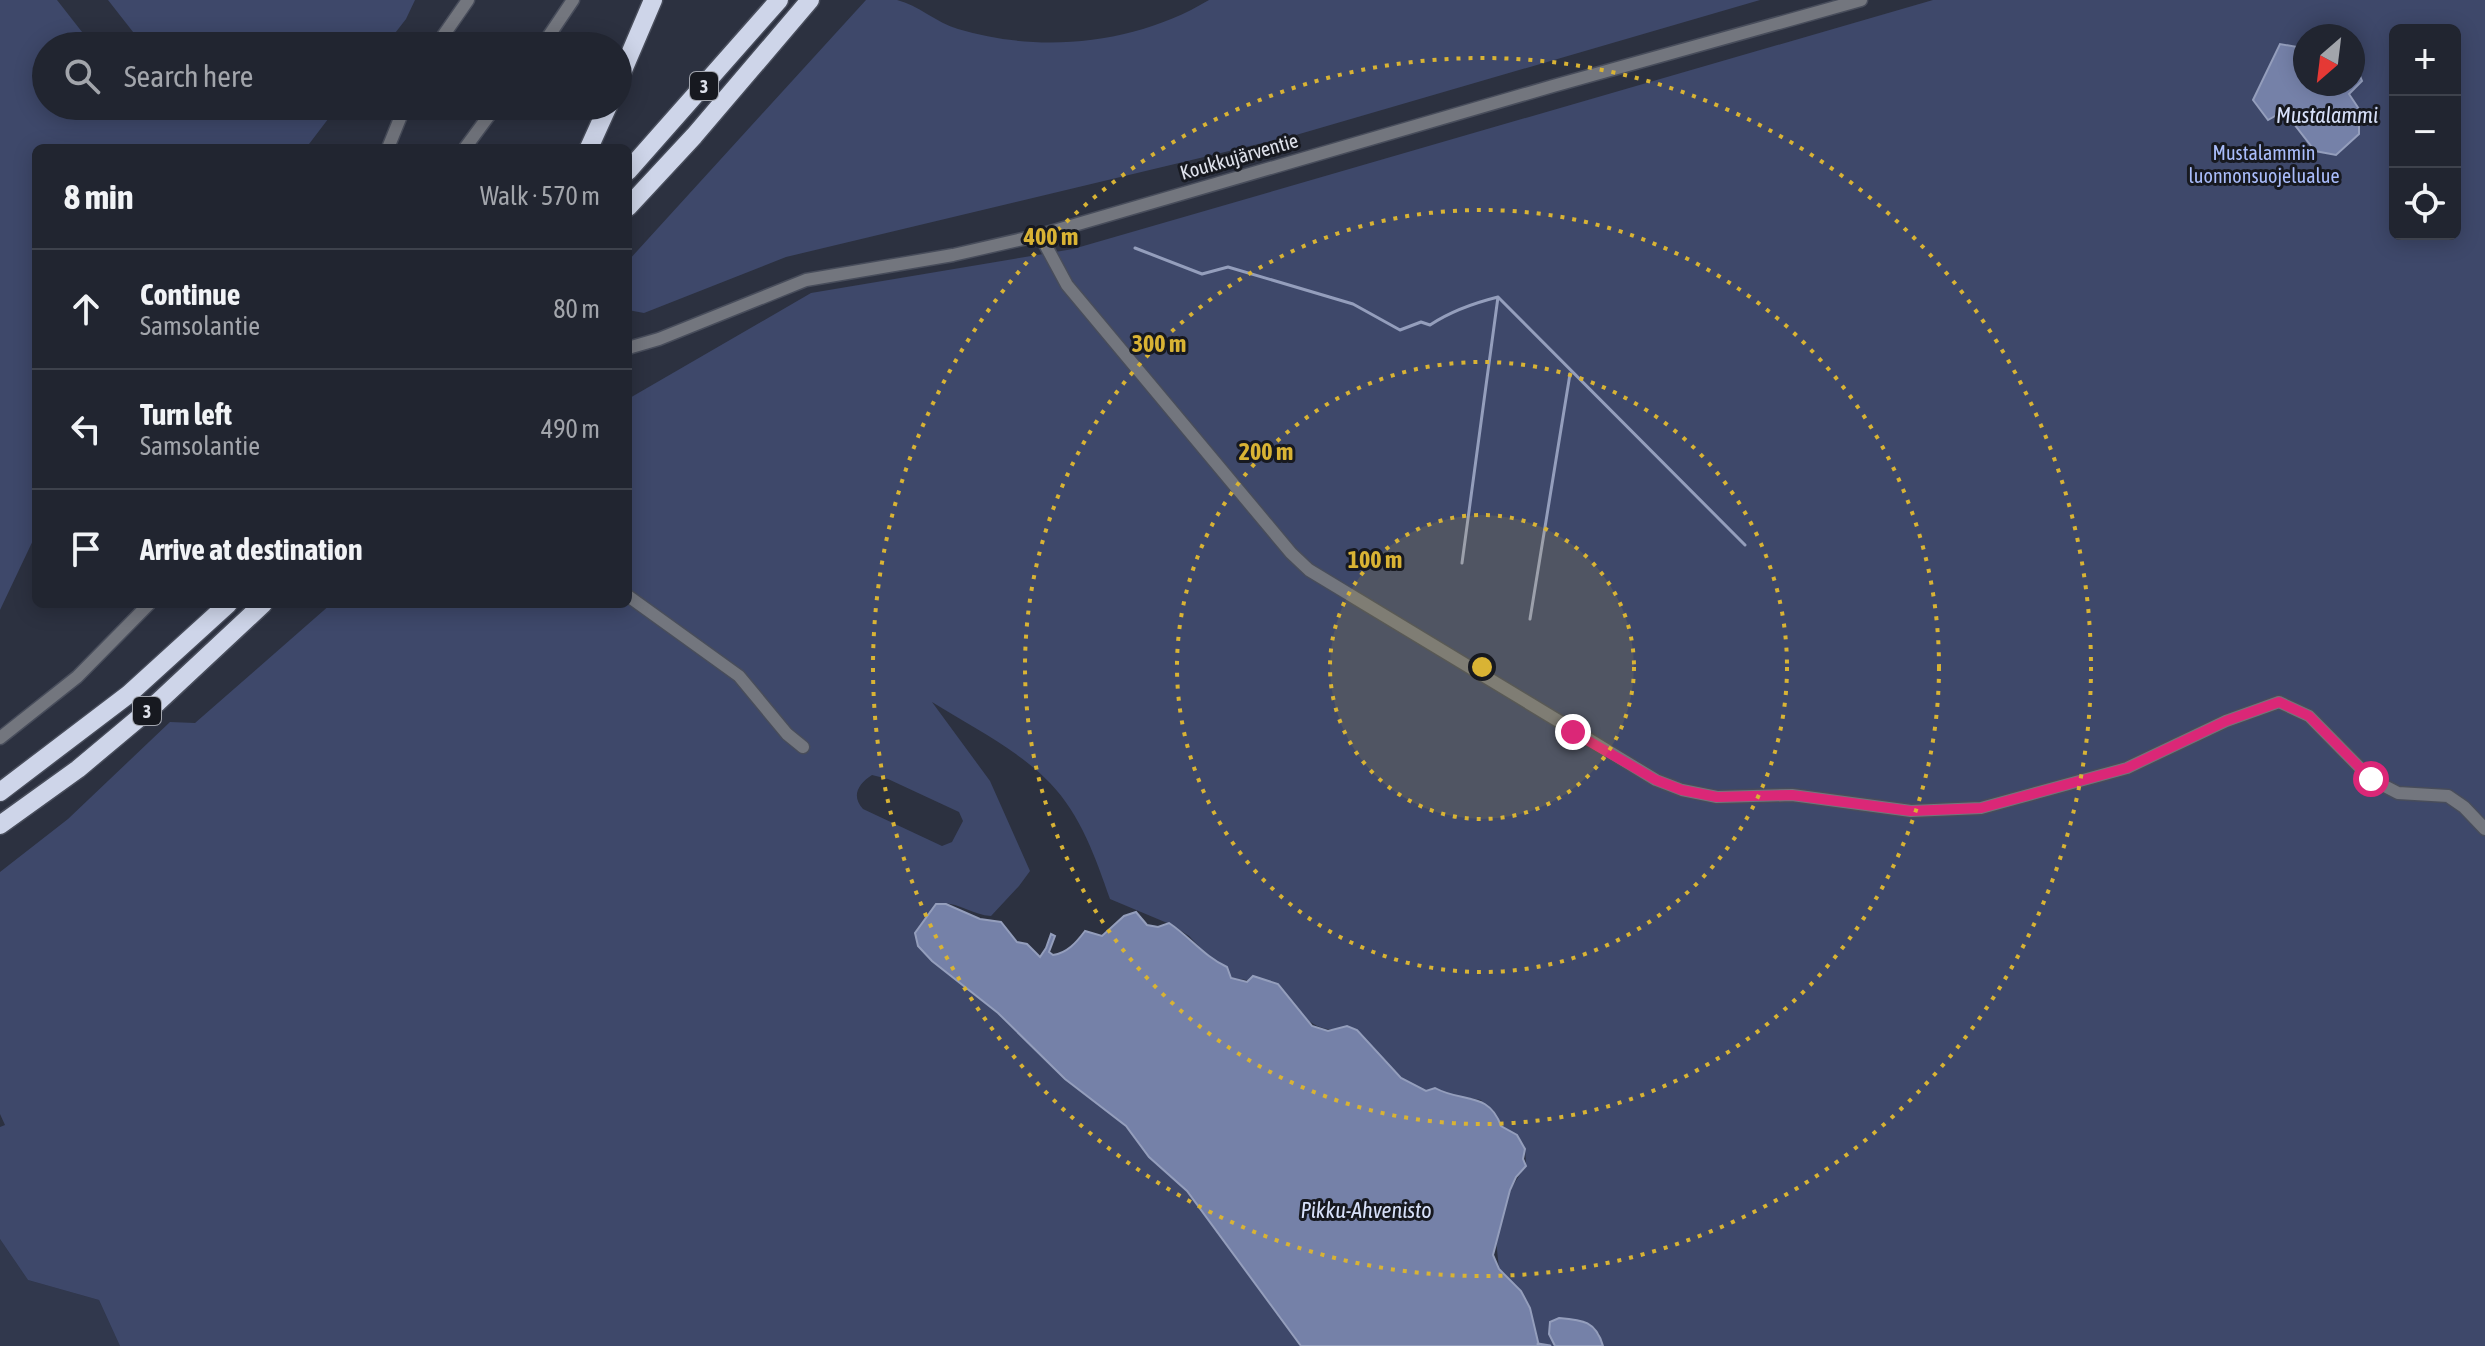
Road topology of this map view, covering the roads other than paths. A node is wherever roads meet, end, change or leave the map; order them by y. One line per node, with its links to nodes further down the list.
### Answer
1 (468, 0): 7 (street)
2 (573, 0): 8 (street)
3 (653, 0): 9 (highway)
4 (779, 0): 16 (highway, 3)
5 (810, 0): 17 (highway, 3)
6 (1861, 0): 18 (street, Koukkujärventie)
7 (446, 32)
8 (551, 32)
9 (632, 49)
10 (399, 120): 13 (street)
11 (486, 120): 14 (street)
12 (602, 120): 15 (highway)
13 (390, 144)
14 (468, 144)
15 (591, 144)
16 (632, 166)
17 (632, 203)
18 (1040, 235): 19 (street, Koukkujärventie); 28 (street)
19 (632, 347)
20 (632, 599): 25 (street)
21 (145, 608): 24 (street)
22 (224, 608): 26 (highway, 3)
23 (259, 608): 27 (highway, 3)
24 (0, 738)
25 (803, 747)
26 (0, 792)
27 (0, 825)
28 (2485, 829)

